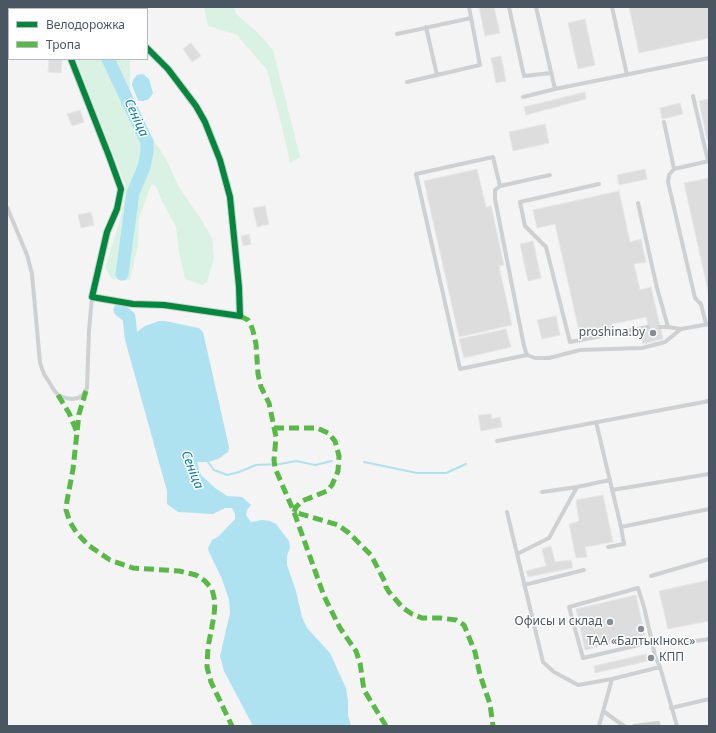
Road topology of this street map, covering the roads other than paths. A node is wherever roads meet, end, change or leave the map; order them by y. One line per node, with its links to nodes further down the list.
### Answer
1 (469, 7): 5 (lane)
2 (509, 7): 11 (lane)
3 (536, 7): 11 (lane)
4 (612, 7): 13 (lane)
5 (471, 18): 6 (lane); 12 (lane)
6 (426, 27): 7 (lane); 12 (lane)
7 (397, 34)
8 (148, 49): 26 (street)
9 (709, 58): 13 (lane)
10 (70, 60): 26 (street)
11 (551, 73): 15 (lane)
12 (437, 75): 14 (lane)
13 (627, 75): 15 (lane)
14 (407, 82)
15 (555, 89): 17 (lane)
16 (693, 96): 19 (lane)
17 (523, 97)
18 (664, 122): 20 (lane)
19 (709, 161): 20 (lane)
20 (674, 169): 27 (lane)
21 (550, 175): 23 (lane)
22 (599, 184): 28 (lane)
23 (500, 186): 32 (lane); 32 (lane)
24 (638, 203): 30 (lane)
25 (7, 207): 26 (lane)
26 (92, 297)
27 (708, 324): 31 (lane)
28 (648, 327)
29 (660, 327): 30 (lane)
30 (668, 327): 31 (lane)
31 (681, 330): 32 (lane)
32 (527, 355)
33 (709, 401): 34 (lane)
34 (596, 422): 35 (lane); 37 (lane)
35 (497, 441)
36 (709, 474): 39 (lane)
37 (610, 480): 38 (lane); 39 (lane)
38 (577, 487): 40 (lane); 45 (lane)
39 (612, 490): 43 (lane)
40 (542, 492)
41 (709, 509): 43 (lane)
42 (507, 512): 45 (lane)
43 (621, 527): 44 (lane)
44 (608, 547)
45 (517, 554): 49 (lane)
46 (709, 559): 48 (lane)
47 (584, 570): 49 (lane)
48 (651, 576)
49 (524, 585): 54 (lane)
50 (709, 639): 52 (lane)
51 (652, 642): 51 (lane); 53 (lane)
52 (689, 642)
53 (660, 667): 54 (lane); 56 (lane)
54 (612, 679): 57 (lane)
55 (709, 699): 56 (lane)
56 (671, 708): 62 (lane)
57 (603, 711): 58 (lane); 59 (lane)
58 (599, 726)
59 (624, 726)
60 (634, 726): 61 (lane)
61 (659, 726)
62 (677, 726)

